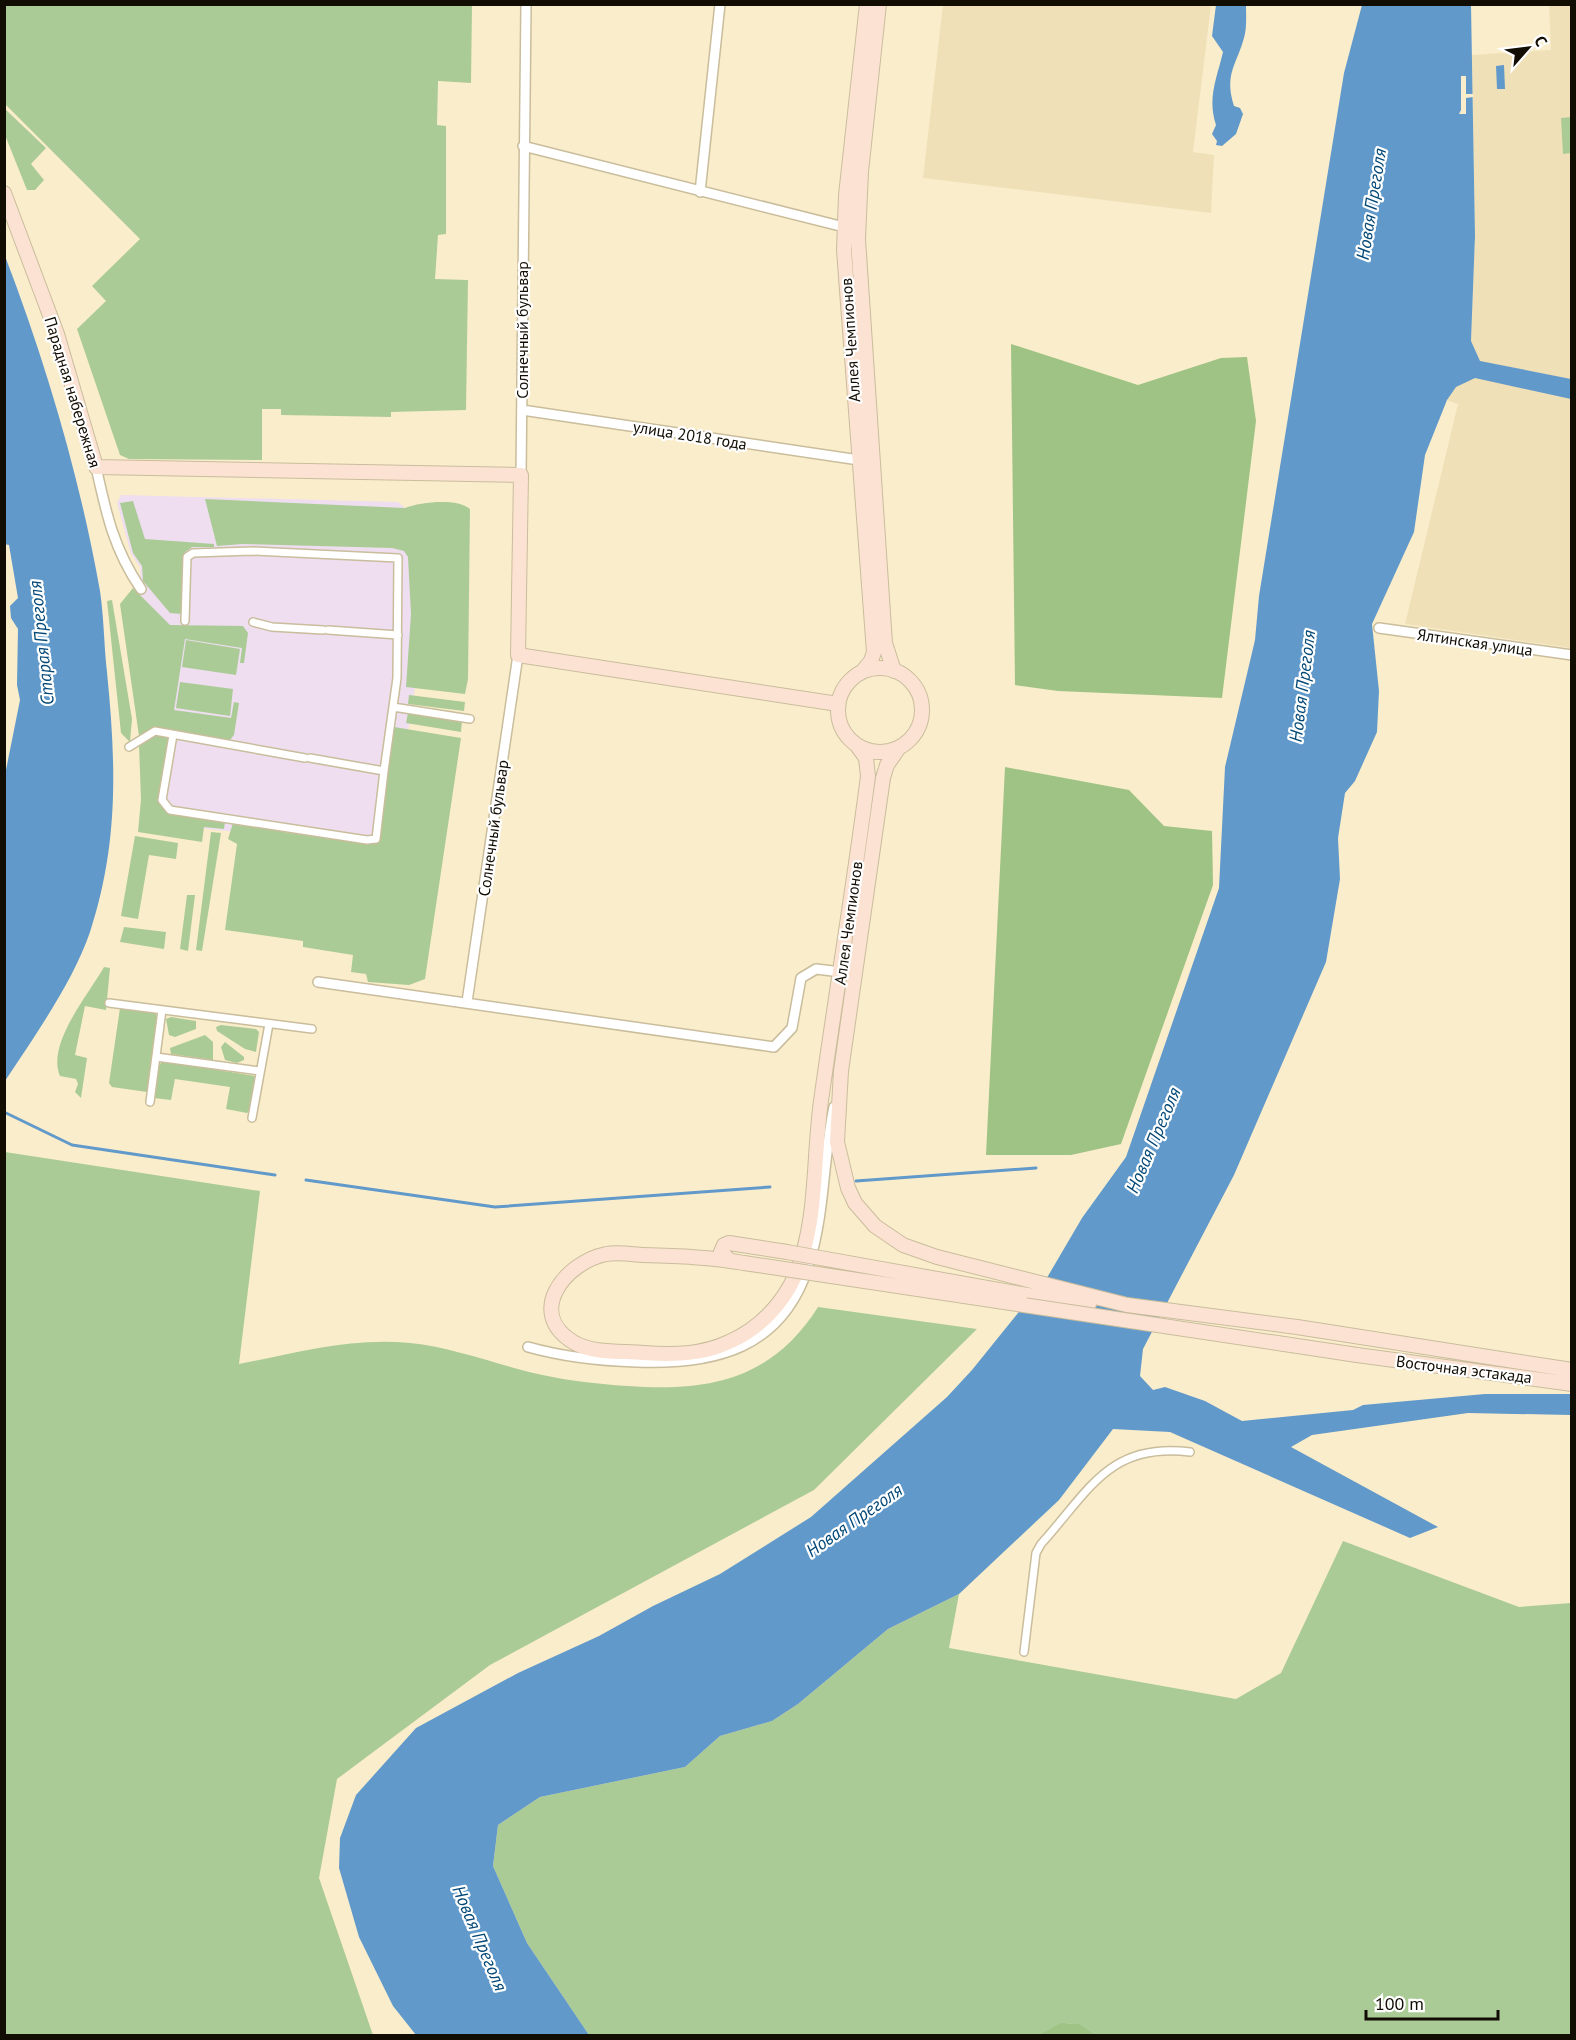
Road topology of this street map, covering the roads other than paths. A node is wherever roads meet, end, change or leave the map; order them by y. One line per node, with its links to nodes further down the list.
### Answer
1 (526, 4): 5 (street, Солнечный бульвар)
2 (720, 4): 6 (street)
3 (867, 4): 8 (main road, Аллея Чемпионов)
4 (879, 4): 20 (main road, Аллея Чемпионов)
5 (524, 147): 6 (street); 9 (street, Солнечный бульвар)
6 (700, 192): 8 (street)
7 (4, 193): 11 (main road, Парадная набережная)
8 (844, 227): 10 (main road, Аллея Чемпионов)
9 (522, 410): 10 (street, улица 2018 года); 12 (street, Солнечный бульвар)
10 (859, 460): 21 (main road, Аллея Чемпионов)
11 (96, 467): 12 (main road); 13 (street, Парадная набережная)
12 (521, 475): 18 (main road, Солнечный бульвар)
13 (141, 589)
14 (185, 621): 17 (street)
15 (253, 622): 17 (street)
16 (1379, 628): 19 (street, Ялтинская улица)
17 (398, 635): 23 (street)
18 (519, 655): 22 (main road); 32 (street, Солнечный бульвар)
19 (1572, 656)
20 (894, 671): 21 (main road); 28 (main road, Аллея Чемпионов)
21 (862, 672): 22 (main road, Аллея Чемпионов)
22 (838, 704): 27 (main road, Аллея Чемпионов)
23 (393, 707): 24 (street); 29 (street)
24 (470, 719)
25 (173, 735): 26 (street); 29 (street); 29 (street)
26 (129, 747)
27 (858, 747): 28 (main road); 30 (main road, Аллея Чемпионов)
28 (898, 749): 39 (main road, Аллея Чемпионов)
29 (384, 771)
30 (841, 972): 32 (street); 42 (main road, Аллея Чемпионов)
31 (318, 981): 32 (street)
32 (467, 1002)
33 (109, 1003): 34 (street)
34 (162, 1010): 35 (street); 37 (street)
35 (269, 1024): 36 (street); 38 (street)
36 (312, 1029)
37 (156, 1057): 38 (street); 40 (street)
38 (260, 1071): 41 (street)
39 (842, 1071): 43 (main road, Аллея Чемпионов); 44 (street)
40 (150, 1102)
41 (252, 1118)
42 (729, 1260): 43 (main road, bridge); 46 (main road, Восточная эстакада, bridge)
43 (1127, 1305): 45 (main road, Восточная эстакада)
44 (528, 1347)
45 (1572, 1371)
46 (1572, 1384)
47 (1190, 1452): 48 (street)
48 (1024, 1652)

